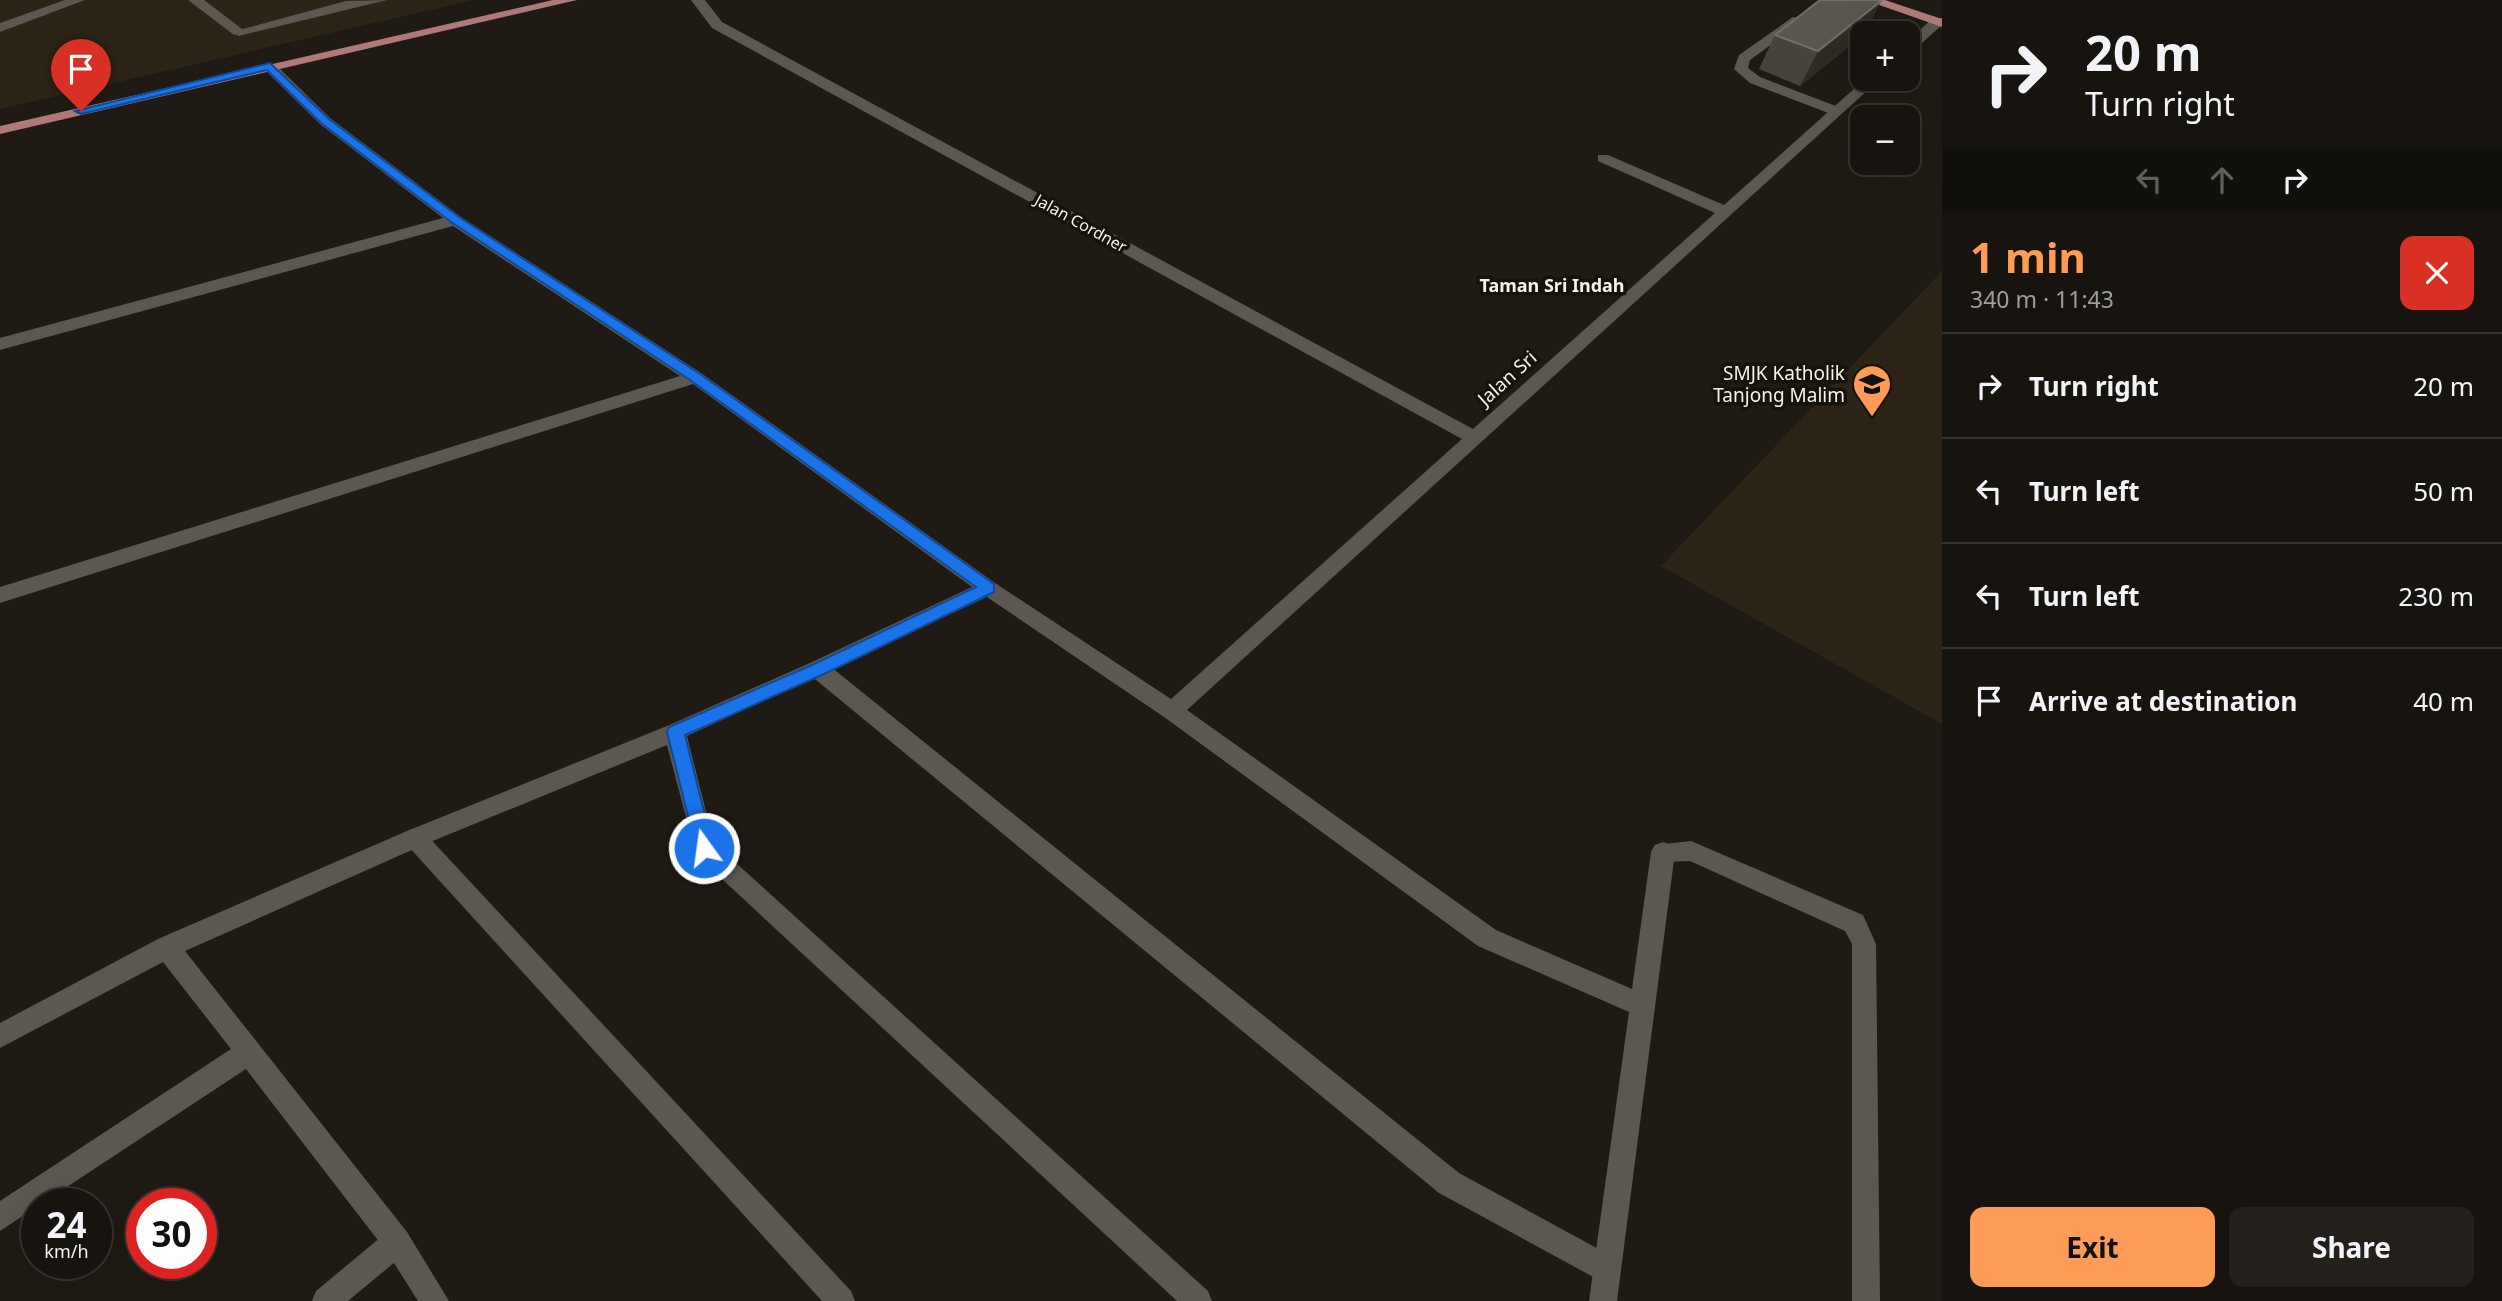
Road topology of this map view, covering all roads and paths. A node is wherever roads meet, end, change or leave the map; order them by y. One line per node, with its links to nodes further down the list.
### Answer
1 (78, 0): 10 (street)
2 (195, 0): 7 (street)
3 (380, 0): 7 (street)
4 (570, 0): 12 (main road)
5 (698, 0): 21 (street, Jalan Cordner)
6 (1872, 0): 9 (main road)
7 (342, 2)
8 (1852, 21): 14 (street)
9 (1940, 22): 11 (street)
10 (0, 28)
11 (1920, 35)
12 (270, 66): 15 (main road); 18 (street)
13 (1859, 91): 14 (street, Jalan Sri)
14 (1836, 111): 17 (street, Jalan Sri)
15 (0, 130)
16 (1603, 158): 17 (street)
17 (1725, 211): 21 (street, Jalan Sri)
18 (455, 220): 19 (street); 20 (street)
19 (0, 344)
20 (695, 377): 22 (street); 23 (street)
21 (1473, 437): 25 (street, Jalan Sri)
22 (988, 588): 24 (street); 25 (street)
23 (0, 595)
24 (818, 669): 26 (street); 34 (street)
25 (1172, 711): 29 (street)
26 (675, 732): 27 (street); 38 (street)
27 (415, 838): 28 (street); 37 (street)
28 (167, 947): 30 (street); 31 (street)
29 (1643, 1006): 34 (street); 40 (street)
30 (0, 1036)
31 (249, 1052): 32 (street); 33 (street)
32 (0, 1217)
33 (397, 1242): 35 (street); 36 (street)
34 (1607, 1269): 39 (street)
35 (326, 1301)
36 (435, 1301)
37 (841, 1301)
38 (1199, 1301)
39 (1603, 1301)
40 (1867, 1301)

